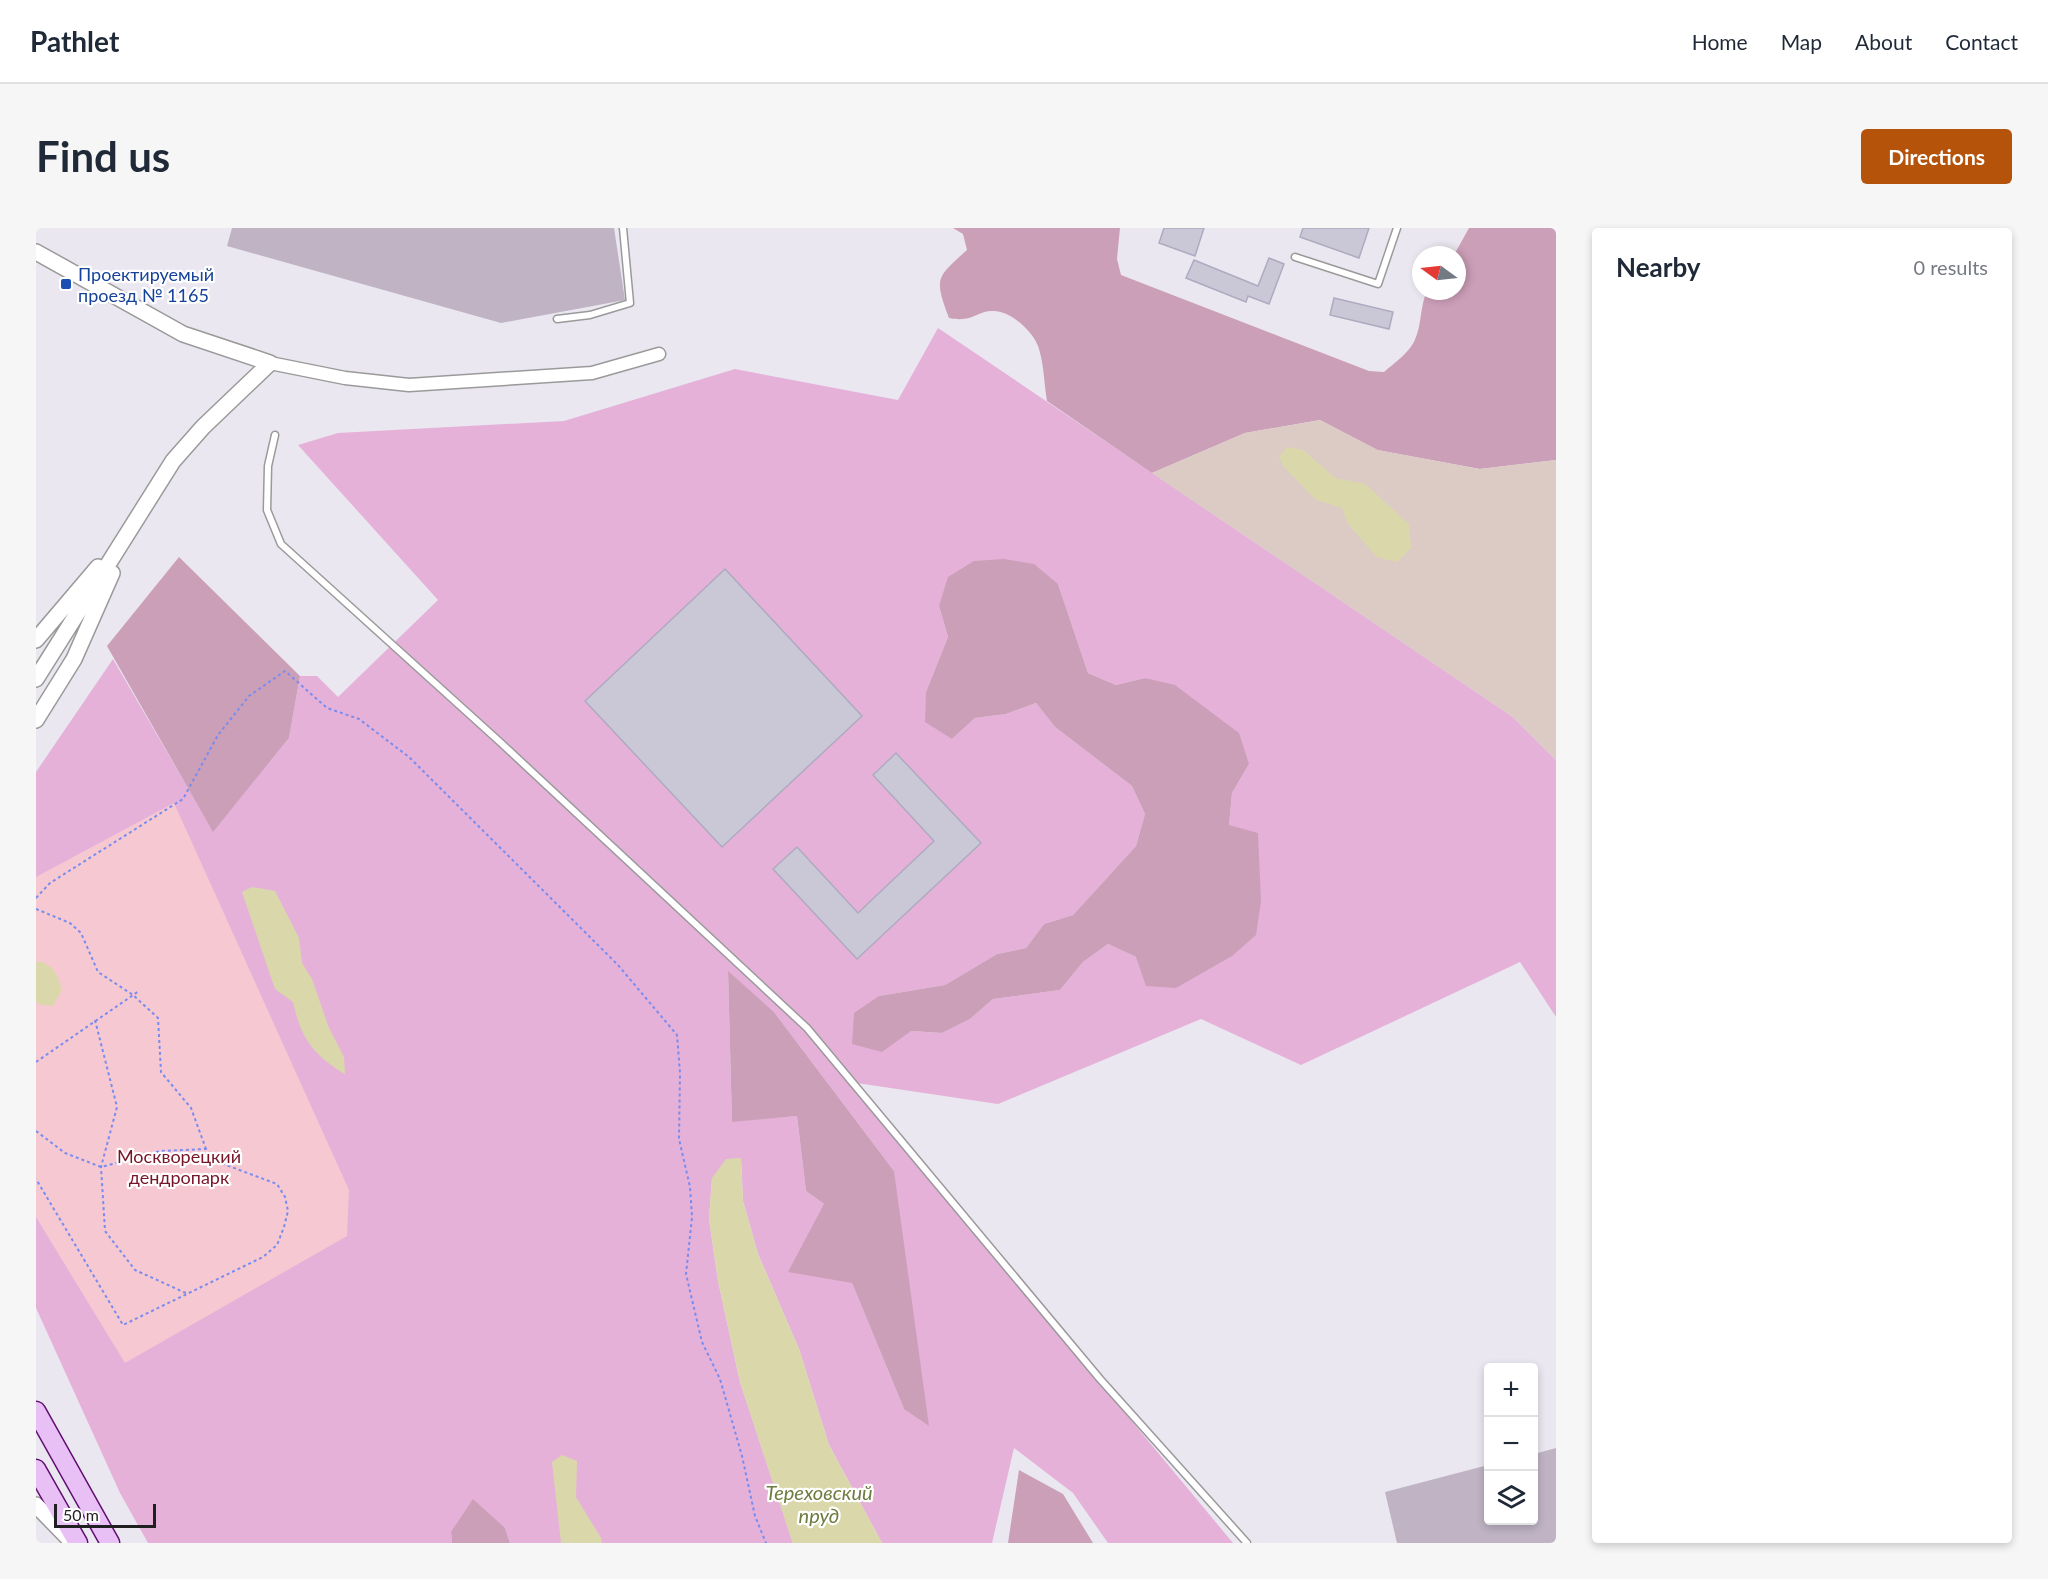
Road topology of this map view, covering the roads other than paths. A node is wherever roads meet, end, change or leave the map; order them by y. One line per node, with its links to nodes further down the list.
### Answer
1 (623, 228): 5 (lane)
2 (1397, 228): 4 (lane)
3 (36, 252): 7 (street)
4 (1295, 257)
5 (557, 318)
6 (659, 354): 7 (street)
7 (270, 363): 9 (street)
8 (275, 435): 19 (lane)
9 (132, 526): 10 (street); 11 (street); 12 (street)
10 (36, 640)
11 (36, 679)
12 (36, 720)
13 (36, 1411): 18 (main road)
14 (36, 1469): 17 (main road)
15 (36, 1505): 16 (street)
16 (73, 1543)
17 (78, 1543)
18 (110, 1543)
19 (1247, 1543)

